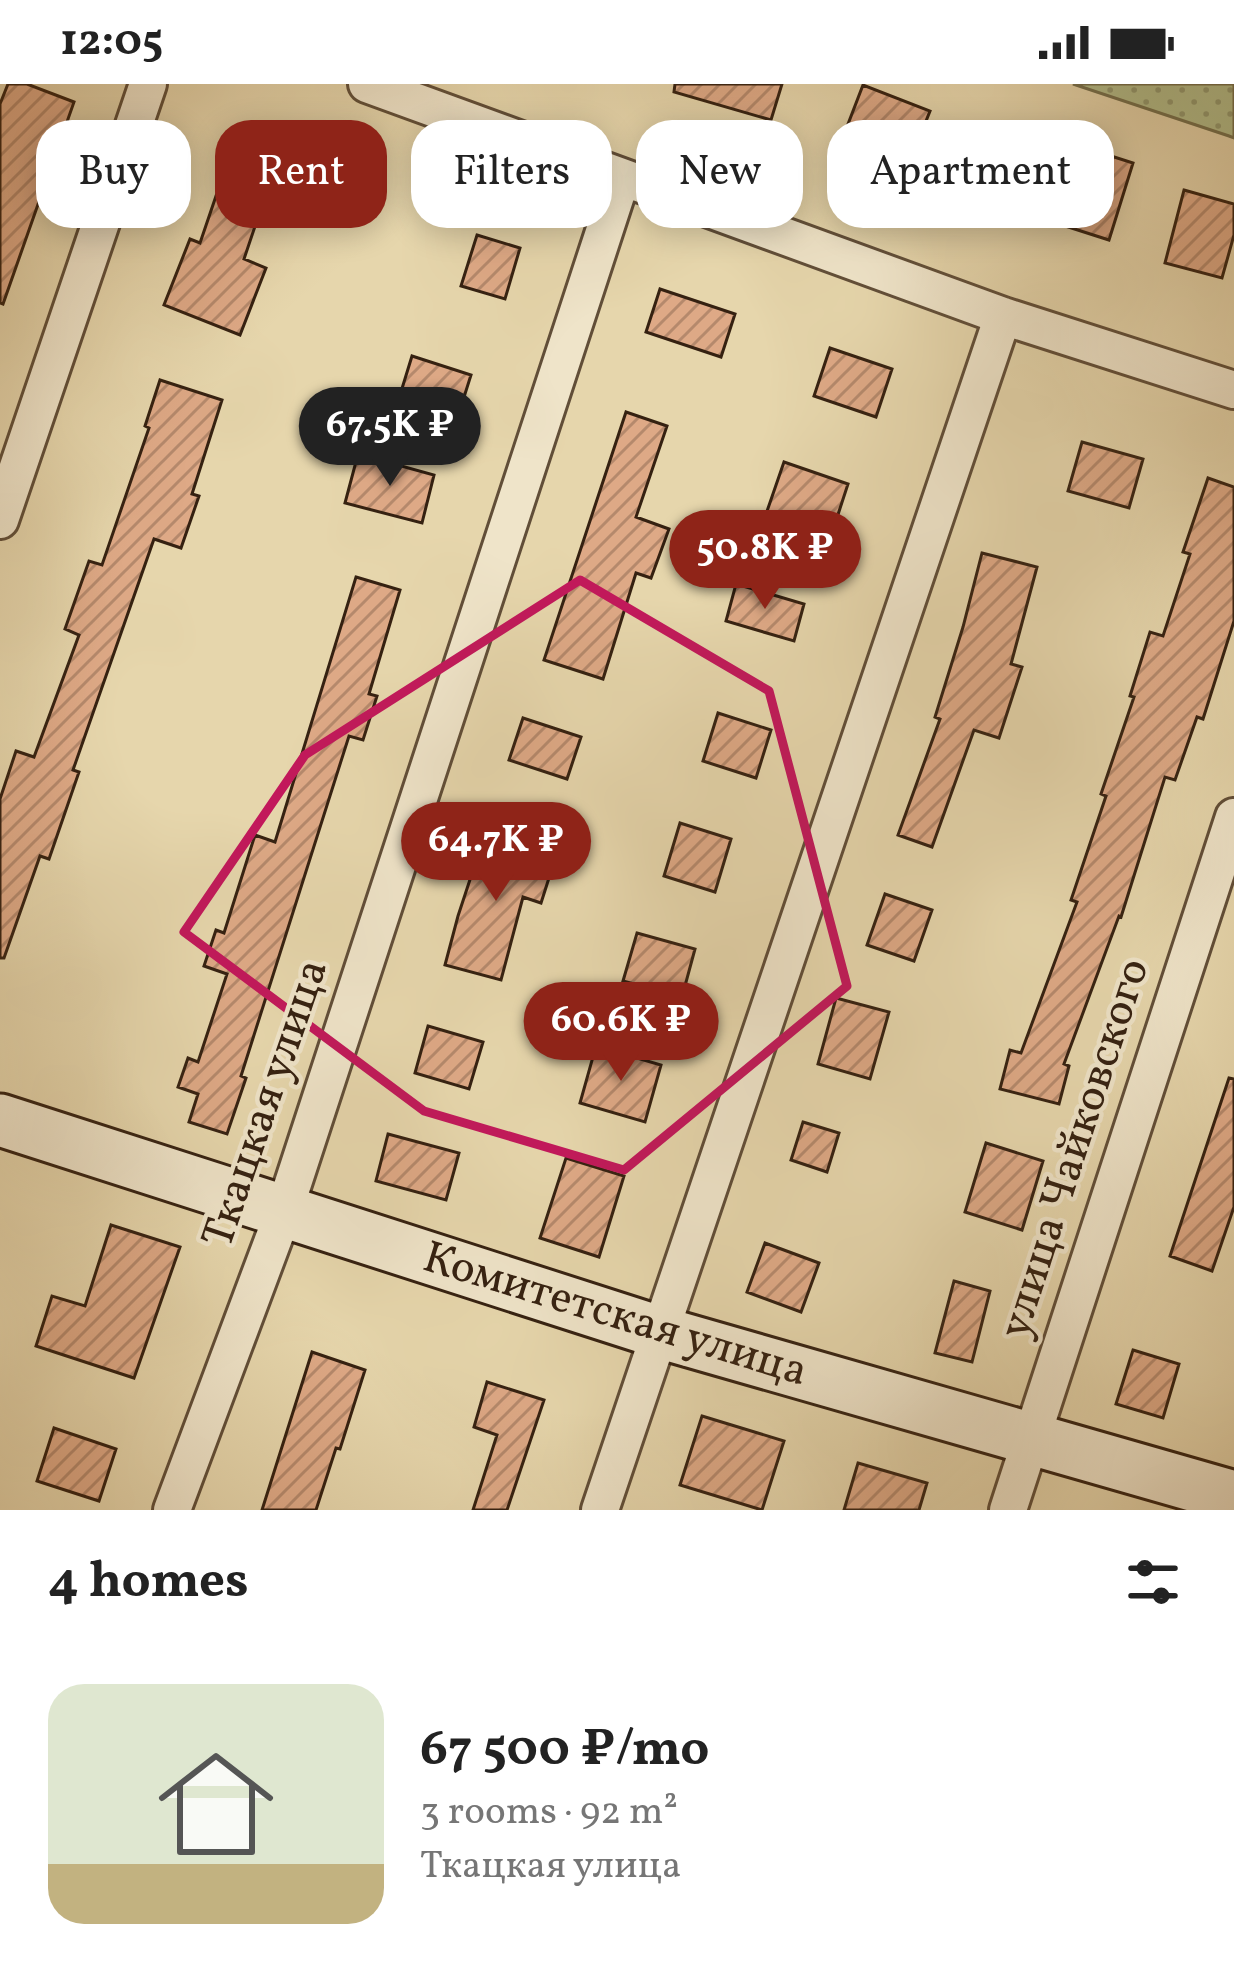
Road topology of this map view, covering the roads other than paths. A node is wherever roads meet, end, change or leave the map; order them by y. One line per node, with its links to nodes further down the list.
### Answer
1 (148, 84): 6 (street)
2 (367, 84): 3 (street)
3 (622, 177): 4 (street); 9 (street, Ткацкая улица)
4 (1003, 316): 5 (street); 10 (street)
5 (1234, 390)
6 (0, 520)
7 (1234, 818): 11 (street, улица Чайковского)
8 (0, 1120): 9 (street, Комитетская улица)
9 (284, 1211): 10 (street, Комитетская улица); 13 (street, Ткацкая улица)
10 (662, 1334): 11 (street, Комитетская улица); 14 (street)
11 (1032, 1441): 12 (street, Комитетская улица); 15 (street, улица Чайковского)
12 (1234, 1497)
13 (172, 1510)
14 (600, 1510)
15 (1008, 1510)

